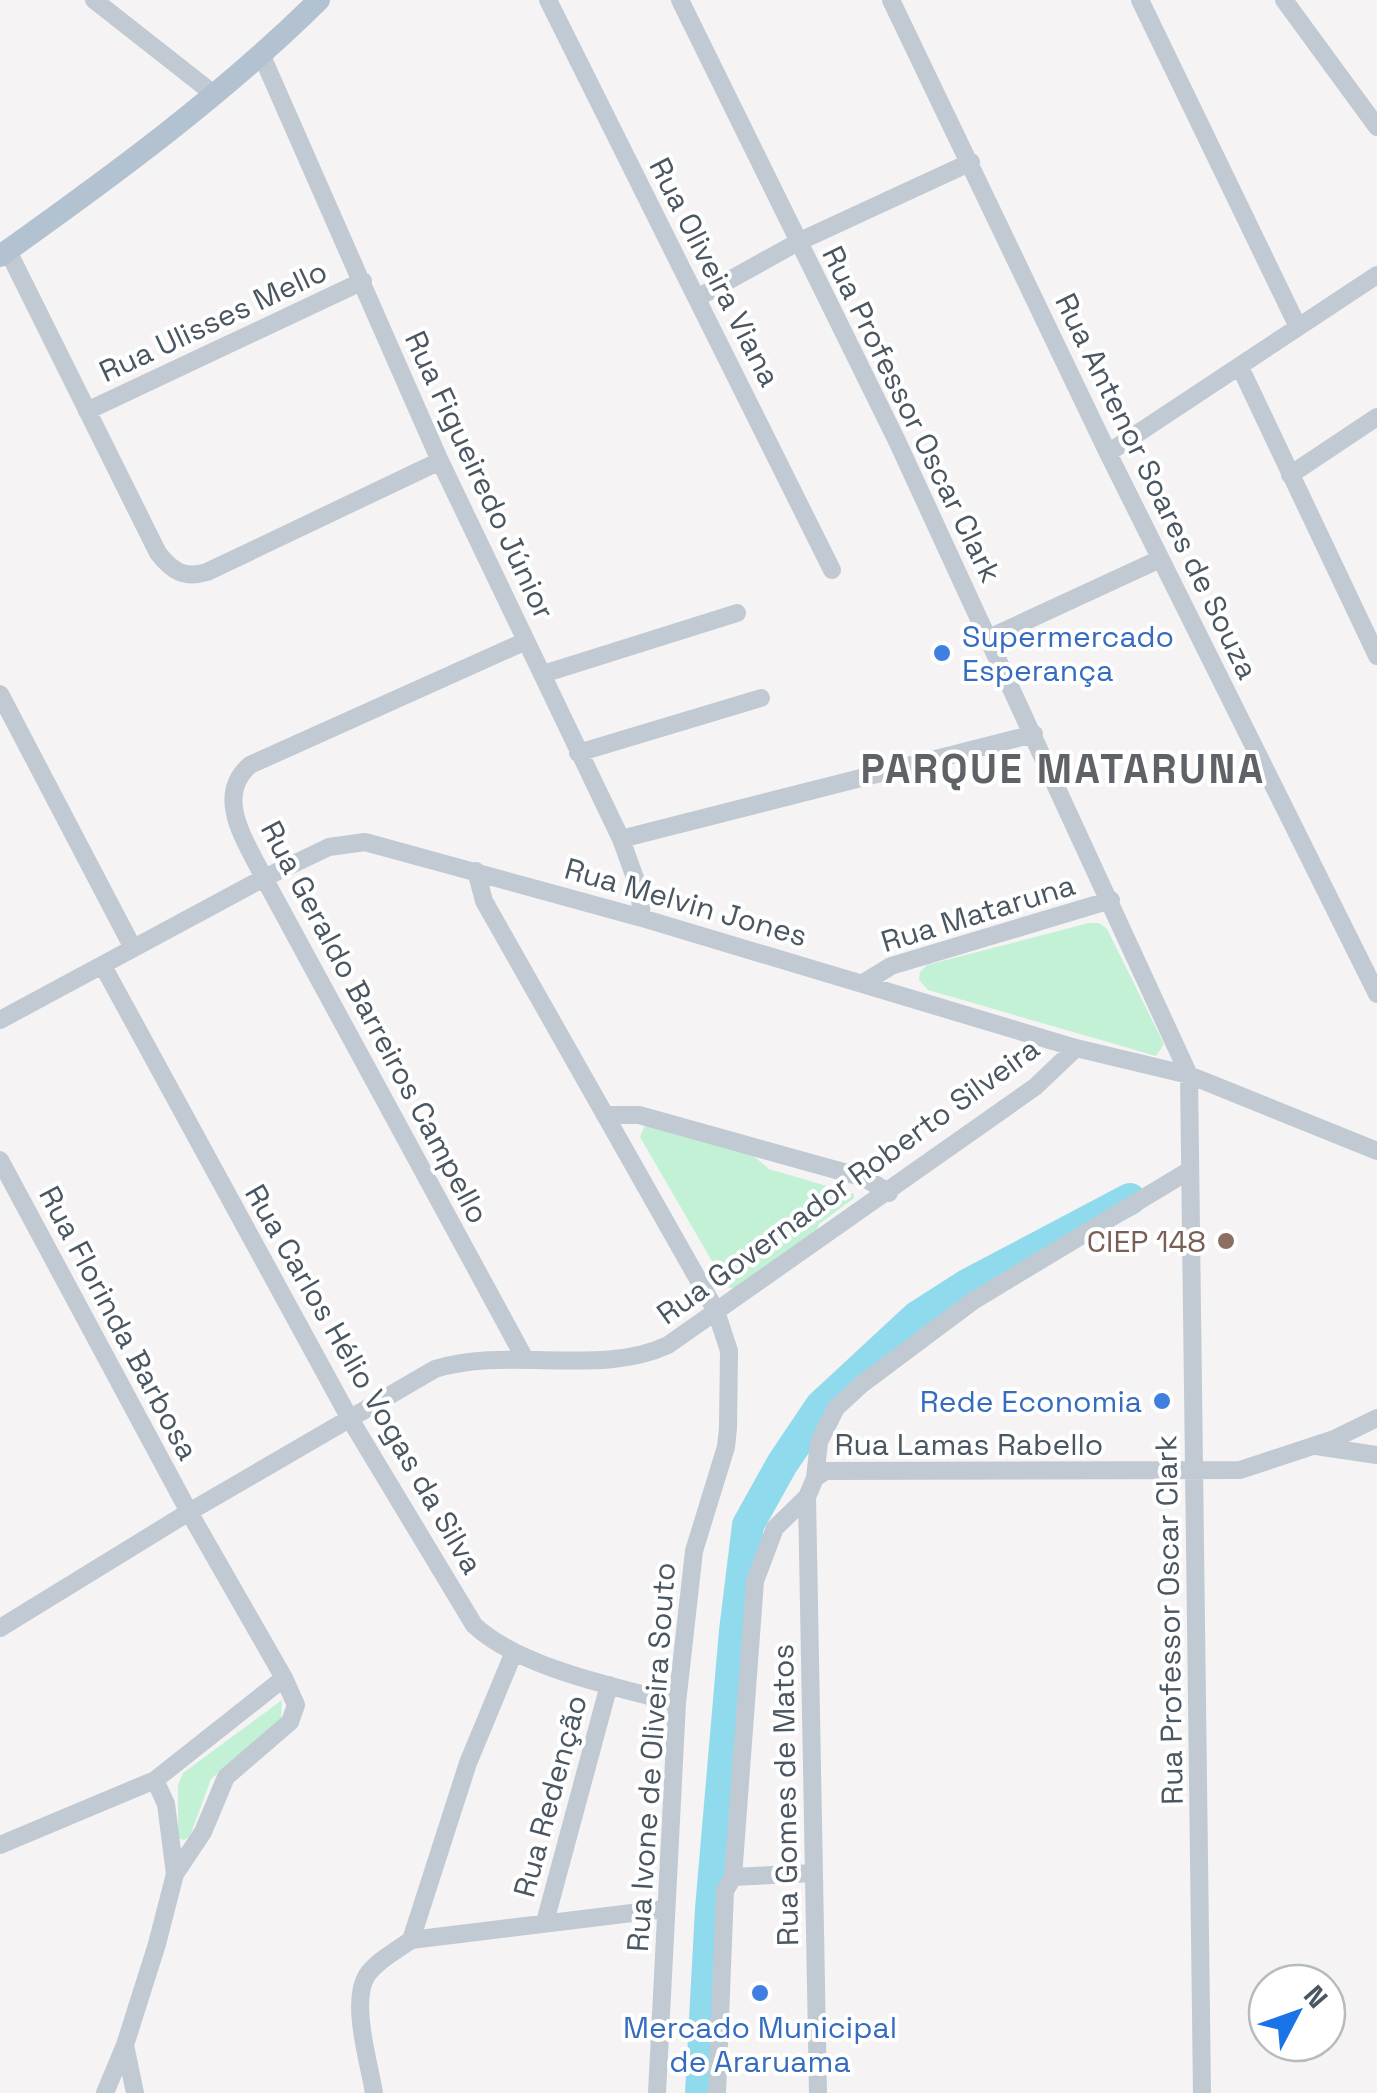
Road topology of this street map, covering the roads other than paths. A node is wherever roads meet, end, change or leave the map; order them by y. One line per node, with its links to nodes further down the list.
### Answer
1 (94, 0): 9 (street)
2 (319, 0): 8 (main road)
3 (548, 0): 16 (street, Rua Oliveira Viana)
4 (680, 0): 12 (street, Rua Professor Oscar Clark)
5 (891, 0): 11 (street, Rua Antenor Soares de Souza)
6 (1140, 0): 17 (street)
7 (1284, 0): 10 (street)
8 (262, 56): 9 (main road); 15 (street, Rua Figueiredo Júnior)
9 (215, 95): 13 (main road)
10 (1377, 128)
11 (971, 162): 12 (street); 21 (street, Rua Antenor Soares de Souza)
12 (798, 242): 16 (street); 27 (street, Rua Professor Oscar Clark)
13 (4, 254): 19 (street)
14 (1377, 275): 17 (street)
15 (363, 281): 19 (street, Rua Ulisses Mello); 22 (street, Rua Figueiredo Júnior)
16 (697, 298): 25 (street, Rua Oliveira Viana)
17 (1298, 327): 18 (street)
18 (1240, 366): 21 (street); 23 (street)
19 (87, 412): 22 (street)
20 (1377, 417): 23 (street)
21 (1108, 454): 24 (street, Rua Antenor Soares de Souza)
22 (440, 461): 28 (street, Rua Figueiredo Júnior)
23 (1290, 475): 29 (street)
24 (1160, 559): 27 (street); 43 (street, Rua Antenor Soares de Souza)
25 (832, 570)
26 (737, 613): 30 (street)
27 (988, 638): 33 (street, Rua Professor Oscar Clark)
28 (526, 641): 30 (street, Rua Figueiredo Júnior); 37 (street, Rua Geraldo Barreiros Campello)
29 (1377, 656)
30 (543, 674): 34 (street, Rua Figueiredo Júnior)
31 (0, 694): 40 (street)
32 (761, 698): 34 (street)
33 (1034, 734): 35 (street); 38 (street, Rua Professor Oscar Clark)
34 (578, 753): 35 (street, Rua Figueiredo Júnior)
35 (621, 839): 39 (street, Rua Figueiredo Júnior)
36 (476, 871): 37 (street, Rua Melvin Jones); 39 (street, Rua Melvin Jones); 47 (street, Rua Ivone de Oliveira Souto)
37 (264, 878): 40 (street, Rua Melvin Jones); 53 (street, Rua Geraldo Barreiros Campello)
38 (1111, 900): 42 (street, Rua Mataruna); 46 (street, Rua Professor Oscar Clark)
39 (642, 918): 42 (street, Rua Melvin Jones)
40 (132, 948): 41 (street, Rua Melvin Jones)
41 (103, 966): 44 (street, Rua Melvin Jones); 55 (street, Rua Carlos Hélio Vogas da Silva)
42 (865, 982): 45 (street, Rua Melvin Jones)
43 (1377, 994)
44 (0, 1020)
45 (1076, 1048): 46 (street, Rua Melvin Jones); 51 (street, Rua Governador Roberto Silveira)
46 (1189, 1074): 48 (street, Rua Melvin Jones); 50 (street, Rua Professor Oscar Clark)
47 (605, 1116): 51 (street); 52 (street, Rua Ivone de Oliveira Souto)
48 (1377, 1151)
49 (0, 1160): 61 (street, Rua Florinda Barbosa)
50 (1190, 1170): 58 (street, Rua Professor Oscar Clark); 59 (street)
51 (889, 1193): 52 (street, Rua Governador Roberto Silveira)
52 (716, 1312): 53 (street, Rua Governador Roberto Silveira); 66 (street, Rua Ivone de Oliveira Souto)
53 (524, 1359): 55 (street, Rua Governador Roberto Silveira)
54 (1377, 1418): 56 (street, Rua Lamas Rabello)
55 (350, 1419): 61 (street, Rua Governador Roberto Silveira); 63 (street, Rua Carlos Hélio Vogas da Silva)
56 (1316, 1446): 57 (street); 58 (street, Rua Lamas Rabello)
57 (1377, 1455)
58 (1195, 1470): 59 (street, Rua Lamas Rabello); 82 (street, Rua Professor Oscar Clark)
59 (814, 1478): 60 (street, Rua Lamas Rabello)
60 (807, 1496): 69 (street, Rua Gomes de Matos); 71 (street)
61 (190, 1512): 62 (street, Rua Governador Roberto Silveira); 64 (street, Rua Florinda Barbosa)
62 (0, 1628)
63 (514, 1652): 65 (street, Rua Carlos Hélio Vogas da Silva); 74 (street)
64 (284, 1678): 67 (street); 70 (street)
65 (608, 1685): 66 (street, Rua Carlos Hélio Vogas da Silva); 73 (street, Rua Redenção)
66 (677, 1702): 72 (street, Rua Ivone de Oliveira Souto)
67 (155, 1780): 68 (street); 70 (street)
68 (0, 1846)
69 (813, 1872): 71 (street); 81 (street, Rua Gomes de Matos)
70 (175, 1874): 75 (street)
71 (733, 1877): 80 (street)
72 (665, 1909): 73 (street); 79 (street, Rua Ivone de Oliveira Souto)
73 (545, 1922): 74 (street)
74 (411, 1940): 78 (street)
75 (125, 2045): 76 (street); 77 (street)
76 (105, 2093)
77 (135, 2093)
78 (374, 2093)
79 (657, 2093)
80 (717, 2093)
81 (818, 2093)
82 (1202, 2093)

